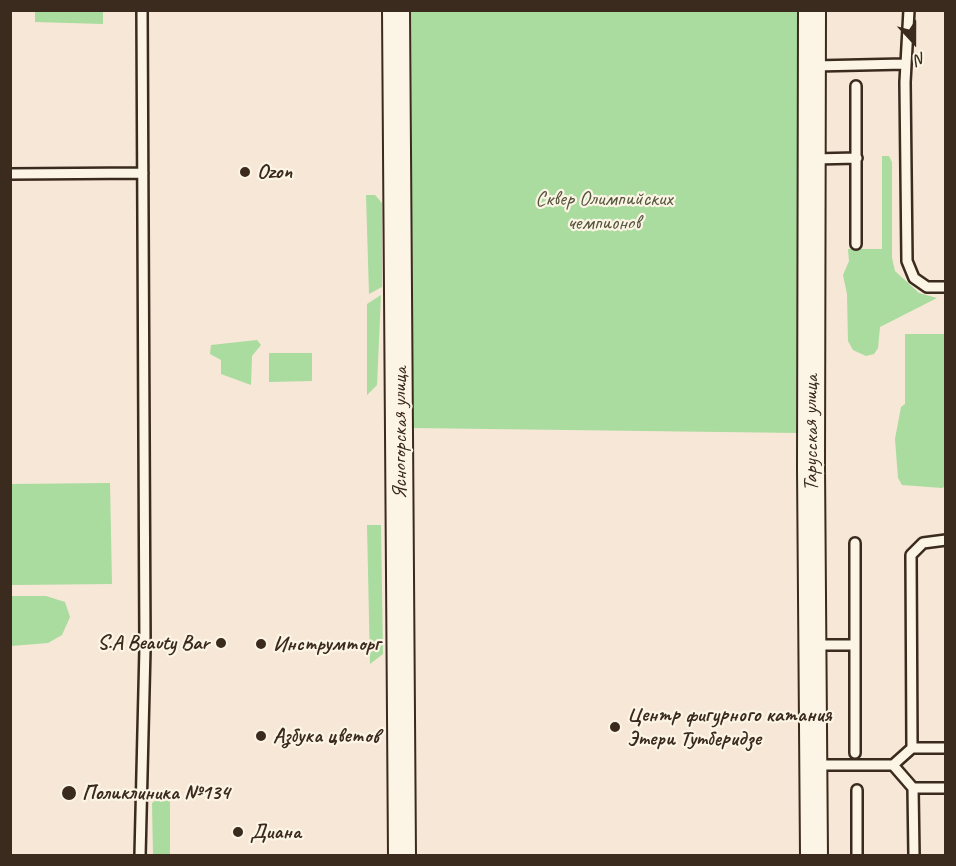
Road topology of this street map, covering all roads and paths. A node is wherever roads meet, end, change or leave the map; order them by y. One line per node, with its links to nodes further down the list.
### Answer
1 (142, 10): 10 (lane)
2 (396, 10): 27 (main road, Ясногорская улица)
3 (812, 10): 6 (main road, Тарусская улица)
4 (909, 10): 5 (lane)
5 (905, 64): 6 (lane); 13 (lane)
6 (812, 66): 9 (main road, Тарусская улица)
7 (856, 86): 8 (lane)
8 (856, 158): 9 (lane); 12 (lane)
9 (812, 159): 16 (main road, Тарусская улица)
10 (143, 173): 11 (lane); 26 (lane)
11 (10, 174)
12 (856, 244)
13 (945, 287)
14 (945, 540): 18 (lane)
15 (855, 543): 17 (lane)
16 (813, 645): 17 (lane); 21 (main road, Тарусская улица)
17 (855, 645): 20 (lane)
18 (912, 748): 19 (lane); 22 (lane)
19 (945, 748)
20 (855, 753)
21 (814, 765): 22 (lane); 28 (main road, Тарусская улица)
22 (893, 765): 23 (lane)
23 (914, 788): 24 (lane); 30 (lane)
24 (945, 788)
25 (857, 790): 29 (lane)
26 (140, 855)
27 (402, 855)
28 (814, 855)
29 (857, 855)
30 (914, 855)

